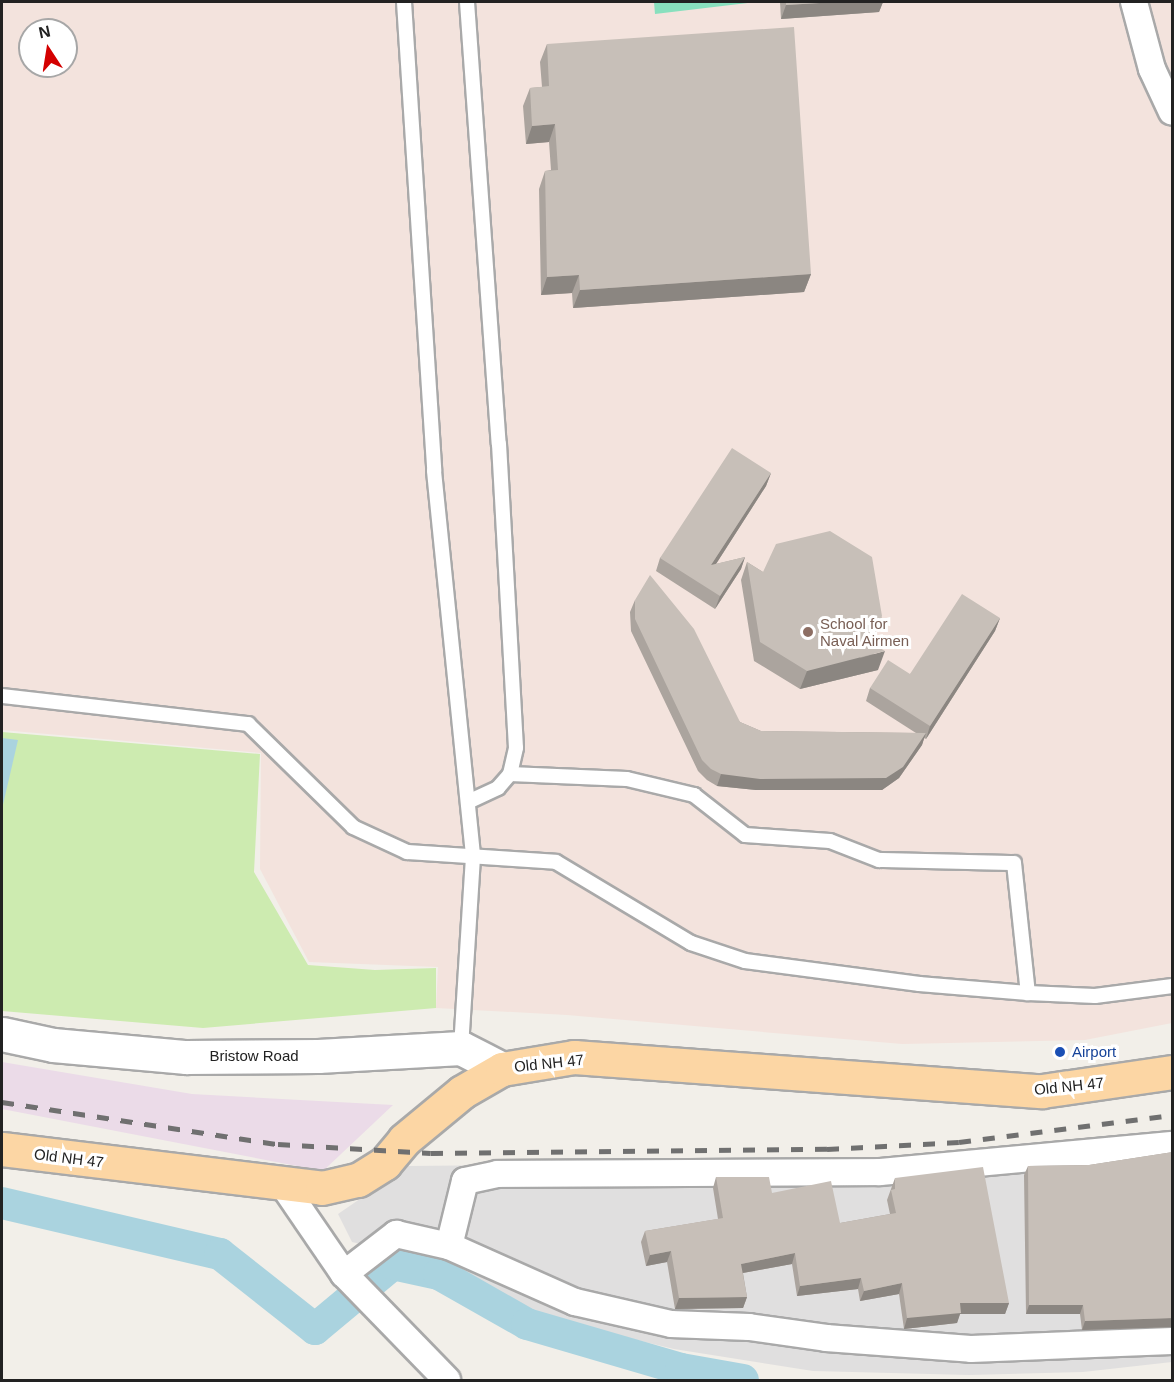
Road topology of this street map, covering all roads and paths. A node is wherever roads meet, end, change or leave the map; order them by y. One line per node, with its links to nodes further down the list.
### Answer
1 (405, 2): 7 (lane)
2 (467, 2): 6 (lane)
3 (1134, 2): 4 (street)
4 (1173, 112)
5 (2, 696): 8 (lane)
6 (510, 774): 7 (lane); 10 (lane)
7 (468, 802): 8 (lane)
8 (473, 857): 10 (lane); 12 (lane)
9 (1173, 986): 10 (lane)
10 (1028, 993)
11 (2, 1034): 12 (street, Bristow Road)
12 (461, 1048): 13 (street, Bristow Road)
13 (502, 1068): 14 (main road, Old NH 47); 17 (main road, Old NH 47)
14 (1173, 1072)
15 (1173, 1145): 18 (street)
16 (2, 1149): 17 (main road, Old NH 47)
17 (284, 1185): 19 (street)
18 (449, 1246): 19 (street); 20 (street)
19 (344, 1274): 21 (street)
20 (1173, 1341)
21 (447, 1380)

